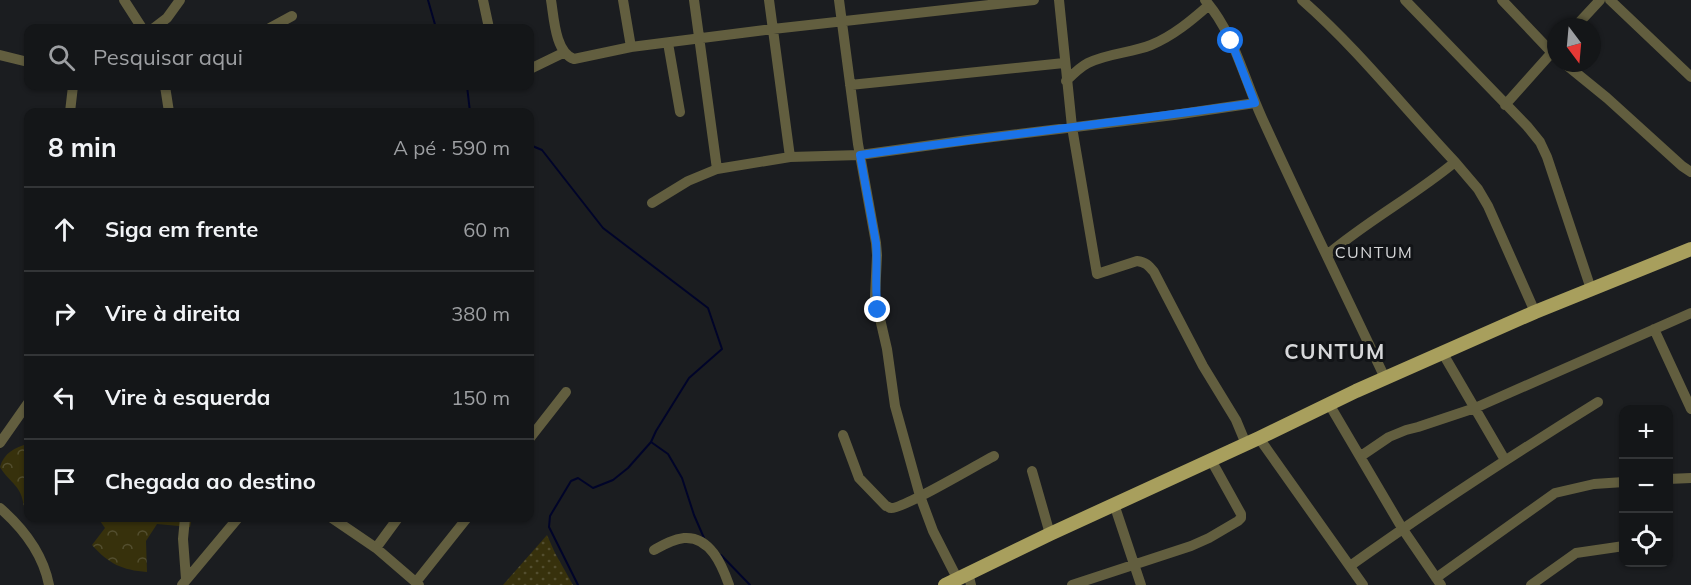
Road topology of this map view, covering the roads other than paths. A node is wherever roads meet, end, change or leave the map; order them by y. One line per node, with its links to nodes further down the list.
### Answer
1 (124, 0): 20 (street)
2 (180, 0): 21 (street)
3 (483, 0): 23 (street)
4 (551, 0): 29 (street)
5 (623, 0): 28 (street)
6 (694, 0): 25 (street)
7 (769, 0): 24 (street)
8 (839, 0): 19 (street)
9 (1034, 0): 19 (street)
10 (1059, 0): 33 (street)
11 (1302, 0): 49 (street)
12 (1502, 0): 27 (street)
13 (1600, 0): 18 (street)
14 (1610, 0): 36 (street)
15 (1413, 2): 42 (street)
16 (1207, 3): 37 (street); 41 (street)
17 (292, 16): 22 (street)
18 (1583, 18)
19 (841, 20): 24 (street); 38 (street)
20 (139, 24)
21 (159, 24)
22 (277, 24)
23 (488, 24)
24 (773, 29): 25 (street); 48 (street)
25 (699, 39): 26 (street); 50 (street)
26 (668, 43): 28 (street); 45 (street)
27 (1547, 46)
28 (632, 47): 29 (street)
29 (563, 52): 34 (street)
30 (0, 55): 32 (street)
31 (1547, 60): 42 (street)
32 (24, 61)
33 (1064, 63): 37 (street); 38 (street)
34 (534, 67)
35 (1575, 72): 51 (street)
36 (1691, 77)
37 (1066, 81): 46 (street)
38 (850, 86): 47 (street)
39 (73, 90): 43 (street)
40 (167, 90): 44 (street)
41 (1255, 103): 46 (street); 54 (street)
42 (1505, 105): 55 (street)
43 (70, 108)
44 (169, 108)
45 (680, 112)
46 (1072, 127): 47 (street); 69 (street)
47 (860, 155): 48 (street); 79 (street)
48 (790, 157): 50 (street)
49 (1455, 162): 54 (street); 56 (street)
50 (717, 170): 52 (street)
51 (1691, 172)
52 (652, 203)
53 (1691, 249): 55 (main road)
54 (1327, 255): 60 (street)
55 (1591, 289): 56 (main road)
56 (1535, 312): 59 (main road)
57 (1691, 313): 58 (street)
58 (1654, 329): 64 (street); 66 (street)
59 (1442, 352): 60 (main road); 64 (street)
60 (1385, 378): 63 (main road)
61 (566, 392): 67 (street)
62 (1598, 402): 74 (street)
63 (1329, 404): 69 (main road); 72 (street)
64 (1475, 408): 72 (street); 74 (street)
65 (24, 409): 70 (street)
66 (1691, 410)
67 (534, 433)
68 (843, 435): 79 (street)
69 (1253, 441): 73 (main road); 93 (street)
70 (0, 443)
71 (994, 456): 79 (street)
72 (1361, 456): 87 (street)
73 (1211, 460): 80 (main road); 92 (street)
74 (1505, 460): 87 (street)
75 (1032, 471): 88 (street)
76 (1691, 478): 77 (street)
77 (1673, 479)
78 (1619, 482): 95 (street)
79 (920, 496): 94 (street)
80 (1114, 504): 88 (main road); 92 (street)
81 (0, 508): 98 (street)
82 (185, 522): 96 (street)
83 (235, 522): 96 (street)
84 (338, 522): 90 (street)
85 (395, 522): 90 (street)
86 (464, 522): 97 (street)
87 (1402, 528): 93 (street); 95 (street)
88 (1050, 534): 94 (main road)
89 (1619, 547): 103 (street)
90 (376, 548): 97 (street)
91 (654, 550): 99 (street)
92 (1135, 566): 100 (street); 101 (street)
93 (1350, 566): 102 (street)
94 (960, 580)
95 (1438, 581)
96 (184, 582)
97 (418, 584)
98 (49, 585)
99 (729, 585)
100 (1072, 585)
101 (1142, 585)
102 (1363, 585)
103 (1531, 585)

